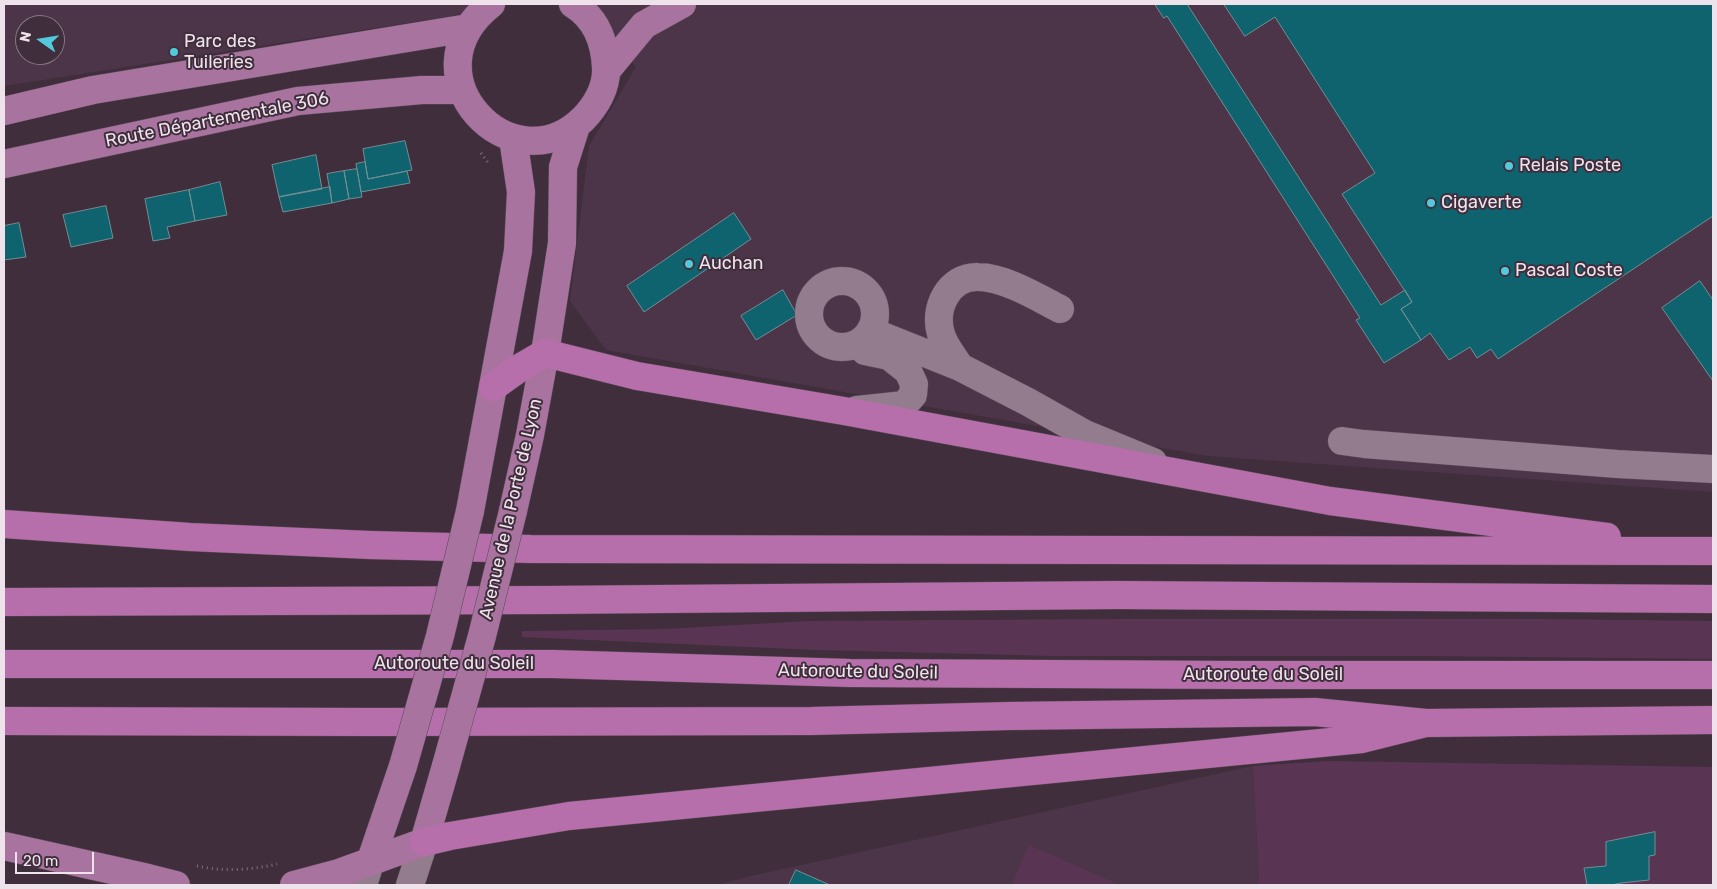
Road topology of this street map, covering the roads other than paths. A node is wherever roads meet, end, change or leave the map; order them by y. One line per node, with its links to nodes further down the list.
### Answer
1 (491, 4): 4 (main road)
2 (573, 4): 5 (main road)
3 (682, 4): 5 (main road)
4 (468, 28): 6 (main road); 7 (main road)
5 (606, 71): 8 (main road)
6 (462, 90): 9 (main road); 10 (main road, Route Départementale 306)
7 (4, 111)
8 (576, 126): 9 (main road); 14 (main road, Avenue de la Porte de Lyon)
9 (514, 138): 16 (main road)
10 (4, 164)
11 (1060, 309): 15 (street)
12 (870, 331): 13 (street); 13 (street); 15 (street)
13 (842, 347): 17 (street)
14 (545, 353): 16 (highway); 17 (highway); 30 (main road, Avenue de la Porte de Lyon, bridge)
15 (960, 367): 20 (street)
16 (493, 387): 32 (main road, bridge)
17 (844, 411): 20 (highway)
18 (1342, 441): 19 (street)
19 (1713, 469)
20 (1185, 475): 22 (highway)
21 (4, 524): 22 (highway)
22 (1710, 551)
23 (1713, 599): 24 (highway)
24 (4, 602)
25 (4, 664): 26 (highway, Autoroute du Soleil)
26 (1713, 675)
27 (1713, 720): 29 (highway)
28 (4, 721): 29 (highway)
29 (1426, 723): 30 (highway)
30 (424, 842): 32 (main road); 35 (street, Avenue de la Porte de Lyon)
31 (4, 846): 34 (main road)
32 (367, 873): 33 (main road)
33 (287, 874)
34 (176, 885)
35 (410, 885)

